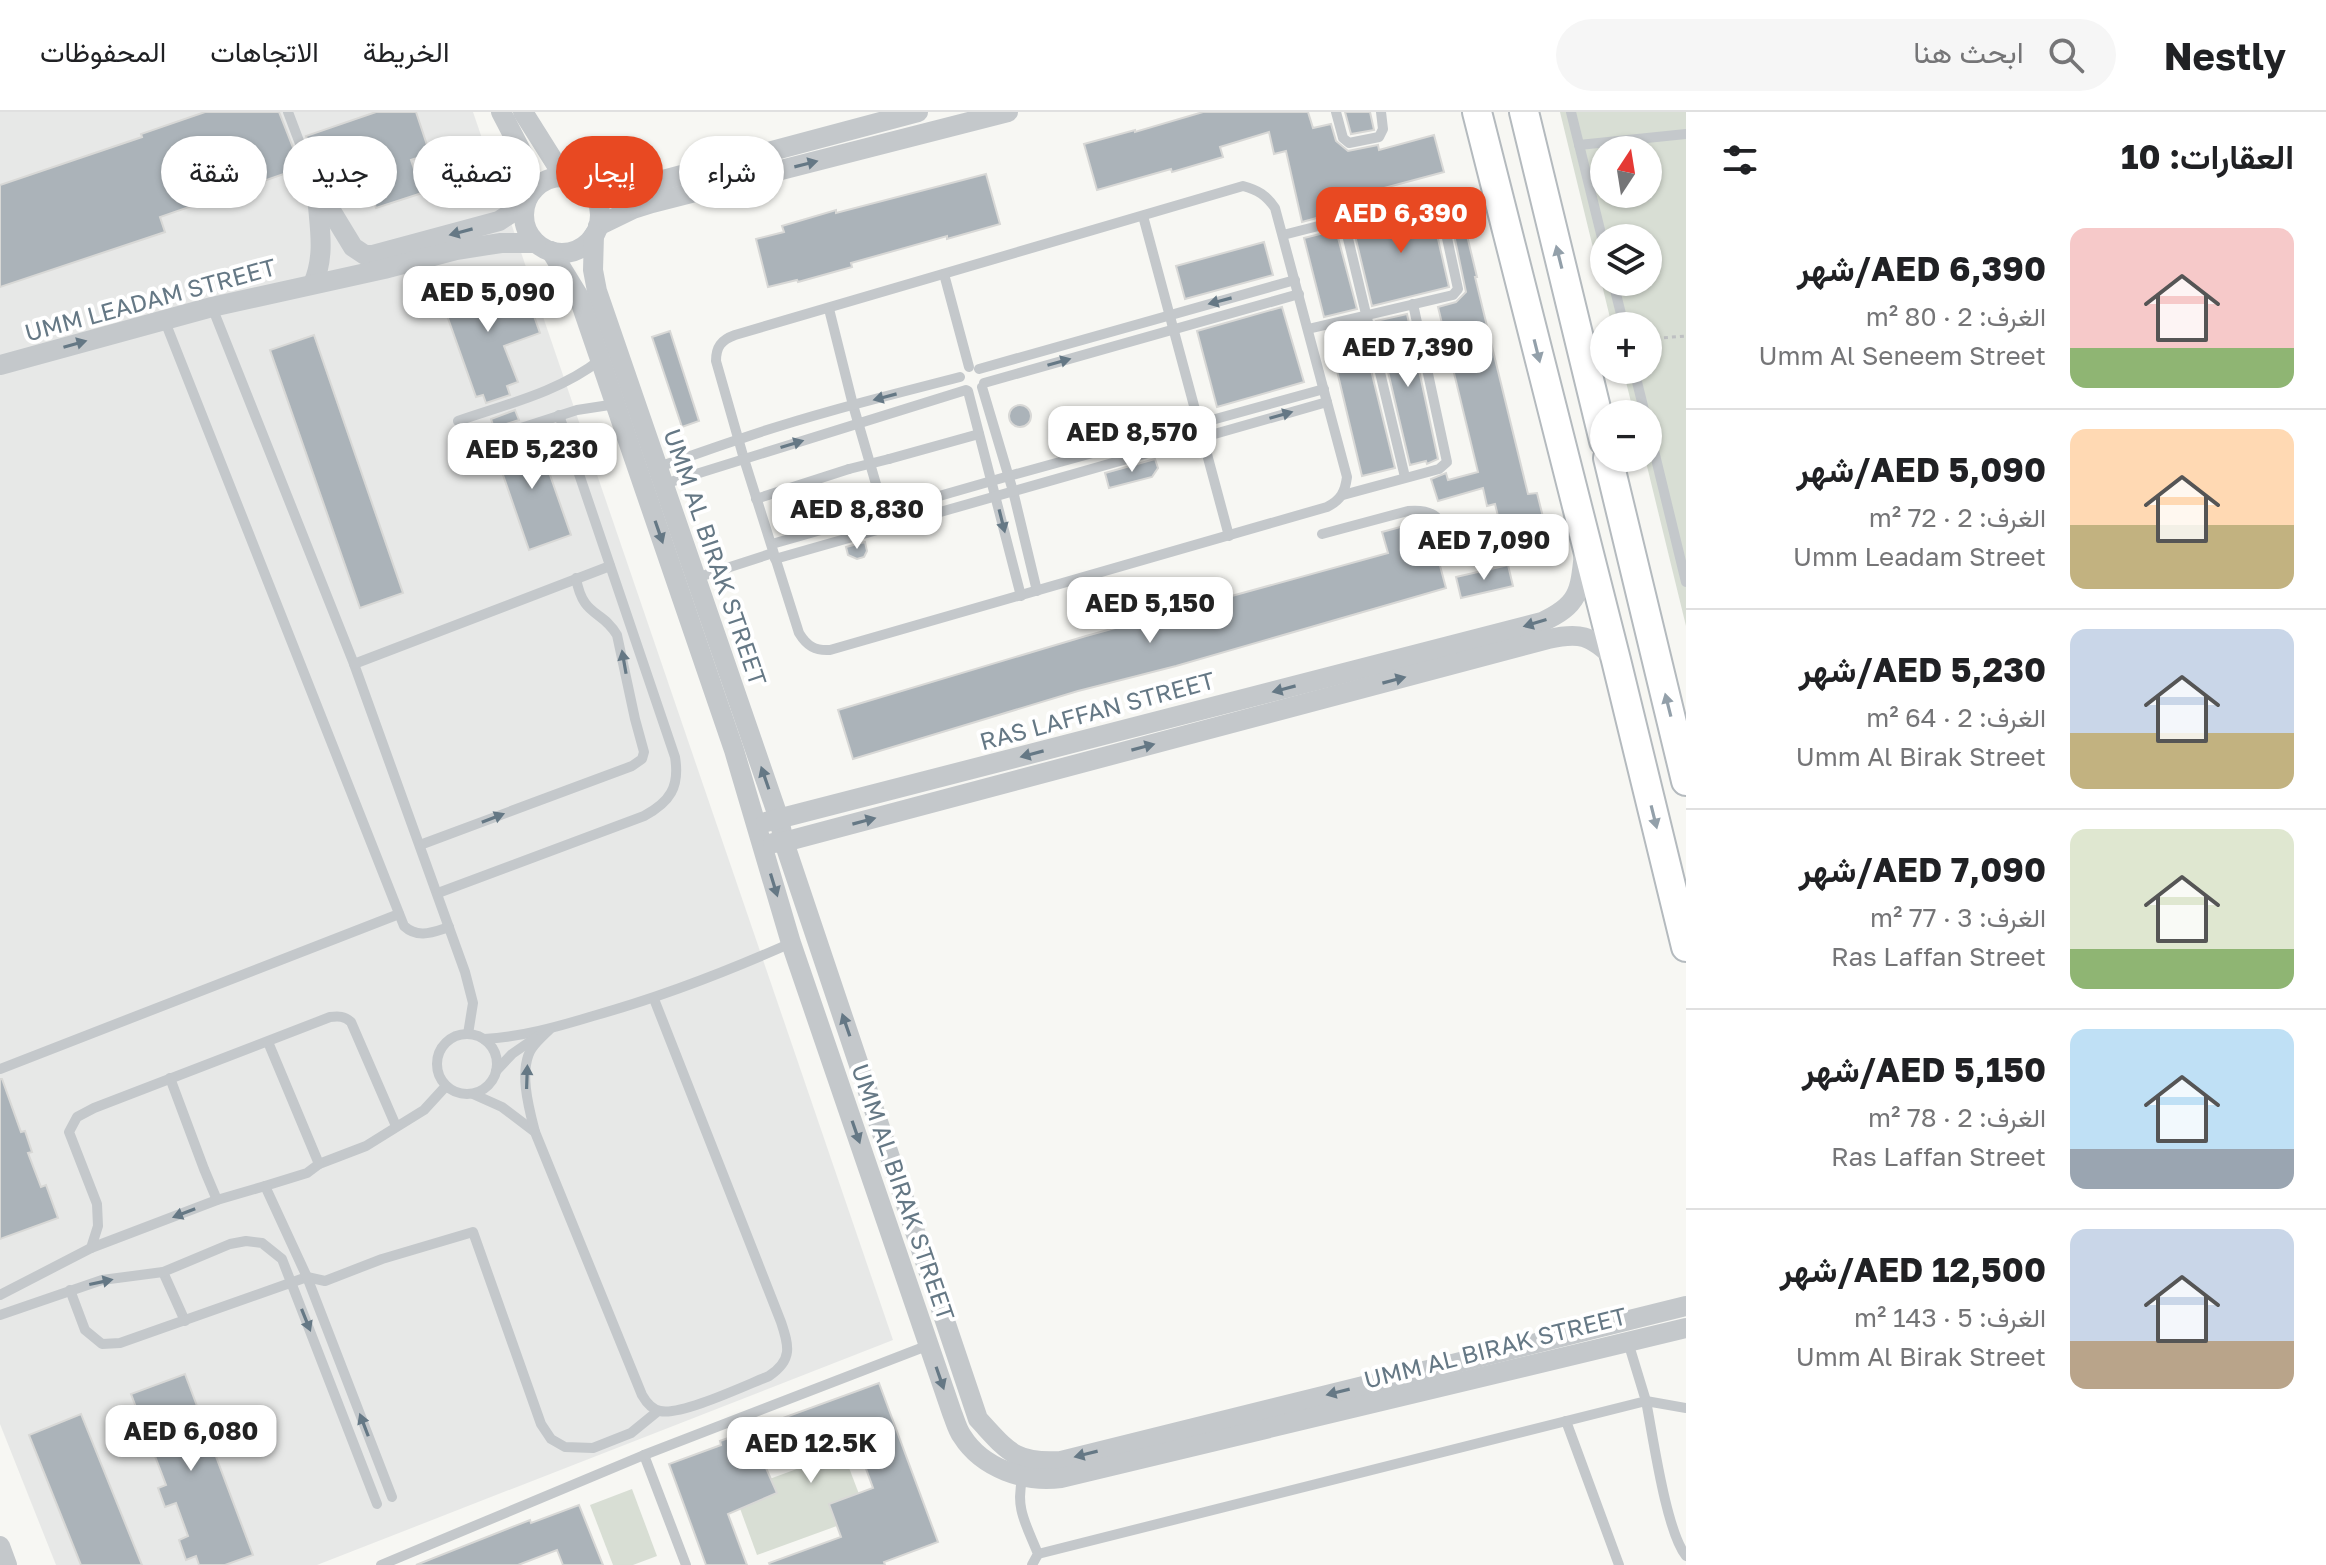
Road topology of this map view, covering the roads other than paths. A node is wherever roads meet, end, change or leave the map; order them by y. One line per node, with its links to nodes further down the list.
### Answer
1 (288, 112): 12 (lane)
2 (501, 112): 13 (street)
3 (523, 112): 16 (street)
4 (1008, 112): 14 (street)
5 (1336, 112): 6 (lane)
6 (1381, 112)
7 (1477, 112): 74 (main road, one-way to 74)
8 (1524, 112): 48 (main road, one-way to 8)
9 (1571, 112): 15 (lane)
10 (913, 113): 14 (street); 17 (street)
11 (1686, 134): 15 (lane)
12 (297, 136)
13 (513, 136)
14 (913, 137): 26 (street, one-way to 14)
15 (1579, 145): 25 (lane)
16 (556, 164)
17 (663, 180)
18 (1402, 202): 33 (lane)
19 (318, 208): 31 (street, UMM LEADAM STREET)
20 (329, 208): 21 (street, one-way to 20)
21 (517, 208)
22 (527, 208): 28 (street)
23 (599, 208): 26 (street)
24 (1143, 216): 27 (lane); 29 (lane); 36 (lane)
25 (1599, 224)
26 (596, 230): 28 (street); 63 (street, UMM AL BIRAK STREET)
27 (1283, 235): 30 (lane); 37 (lane)
28 (543, 247): 31 (street, UMM LEADAM STREET); 41 (street, UMM AL BIRAK STREET)
29 (944, 274): 35 (lane); 43 (lane)
30 (1295, 280): 32 (lane); 36 (lane, one-way to 36)
31 (313, 284): 34 (street, UMM LEADAM STREET)
32 (1299, 294): 39 (lane); 40 (lane)
33 (1413, 304): 37 (lane); 65 (lane)
34 (212, 307): 38 (street, UMM LEADAM STREET); 84 (lane)
35 (829, 309): 51 (lane); 57 (lane)
36 (1169, 314): 39 (lane); 43 (lane)
37 (1365, 316): 40 (lane); 65 (lane)
38 (164, 319): 42 (street, UMM LEADAM STREET, one-way to 38); 93 (lane)
39 (1173, 328): 45 (lane, one-way to 39); 55 (lane)
40 (1308, 329): 46 (lane)
41 (600, 360): 50 (street, UMM AL BIRAK STREET); 53 (lane)
42 (0, 365)
43 (974, 368): 44 (lane); 45 (lane)
44 (960, 377): 47 (lane); 51 (lane, one-way to 51)
45 (983, 385): 47 (lane); 64 (lane)
46 (1324, 389): 49 (lane); 55 (lane)
47 (967, 390): 54 (lane); 56 (lane)
48 (1594, 400)
49 (1327, 402): 58 (lane, one-way to 49); 68 (lane)
50 (616, 404): 52 (lane); 85 (street, UMM AL BIRAK STREET, one-way to 85)
51 (853, 405): 54 (lane); 57 (lane)
52 (559, 415): 59 (lane); 77 (lane)
53 (458, 421)
54 (859, 423): 60 (lane, one-way to 54); 71 (lane)
55 (1198, 425): 58 (lane); 64 (lane)
56 (979, 434): 66 (lane); 70 (lane, bridge)
57 (739, 439): 60 (lane); 63 (lane)
58 (1201, 439): 67 (lane); 75 (lane)
59 (466, 446)
60 (744, 459): 63 (lane); 70 (lane)
61 (1611, 472): 86 (main road, one-way to 61)
62 (1659, 472): 78 (lane)
63 (661, 475): 80 (street, UMM AL BIRAK STREET)
64 (1009, 476): 66 (lane); 67 (lane)
65 (1405, 477): 68 (lane)
66 (992, 481): 69 (lane); 71 (lane)
67 (1013, 491): 69 (lane); 81 (lane)
68 (1343, 495): 75 (lane)
69 (995, 496): 72 (lane); 82 (lane, one-way to 82)
70 (756, 499): 76 (lane)
71 (884, 512): 72 (lane); 76 (lane)
72 (888, 526): 76 (lane)
73 (1322, 534): 74 (lane)
74 (1583, 535): 83 (main road); 87 (street, RAS LAFFAN STREET, one-way to 87)
75 (1229, 536): 81 (lane)
76 (774, 552): 80 (lane); 82 (lane)
77 (610, 566): 79 (lane); 92 (lane)
78 (1685, 575)
79 (576, 578): 84 (lane); 91 (lane, one-way to 79)
80 (696, 578): 85 (street, UMM AL BIRAK STREET)
81 (1037, 591): 82 (lane)
82 (1021, 596)
83 (1616, 660): 89 (street, RAS LAFFAN STREET, one-way to 83); 96 (main road, one-way to 96)
84 (354, 664): 91 (lane)
85 (744, 746): 87 (street, UMM AL BIRAK STREET, one-way to 85); 88 (street, UMM AL BIRAK STREET)
86 (1686, 781)
87 (779, 819): 88 (street, RAS LAFFAN STREET); 89 (street, UMM AL BIRAK STREET)
88 (755, 824): 90 (street, UMM AL BIRAK STREET)
89 (784, 842): 90 (street, RAS LAFFAN STREET); 118 (street, UMM AL BIRAK STREET, one-way to 89)
90 (761, 844): 95 (street, UMM AL BIRAK STREET, one-way to 95)
91 (420, 845): 92 (lane)
92 (438, 893): 94 (lane)
93 (399, 914): 94 (lane); 102 (lane)
94 (449, 927): 99 (lane)
95 (791, 943): 97 (lane); 123 (street, UMM AL BIRAK STREET, one-way to 123)
96 (1686, 947)
97 (654, 999): 98 (lane); 126 (lane)
98 (550, 1029): 100 (lane); 103 (lane); 108 (lane, one-way to 98)
99 (468, 1034): 100 (lane); 105 (lane)
100 (484, 1039): 103 (lane)
101 (268, 1042): 104 (lane); 107 (lane); 109 (lane)
102 (0, 1069)
103 (496, 1071): 106 (lane)
104 (170, 1078): 111 (lane); 112 (lane)
105 (446, 1086): 106 (lane); 107 (lane)
106 (473, 1094): 108 (lane)
107 (396, 1126): 109 (lane)
108 (535, 1132): 126 (lane)
109 (319, 1164): 110 (lane)
110 (265, 1186): 111 (lane); 114 (lane)
111 (217, 1200): 112 (lane, one-way to 112)
112 (91, 1248): 117 (lane)
113 (163, 1272): 115 (lane); 116 (lane, one-way to 113); 120 (lane)
114 (307, 1277): 115 (lane); 126 (lane); 130 (lane, one-way to 114)
115 (292, 1283): 120 (lane); 131 (lane, one-way to 131)
116 (70, 1290): 119 (lane); 120 (lane)
117 (0, 1295)
118 (1686, 1306)
119 (0, 1315)
120 (185, 1321)
121 (1686, 1328): 122 (street, UMM AL BIRAK STREET)
122 (1628, 1342): 124 (lane); 129 (street, UMM AL BIRAK STREET)
123 (929, 1345): 128 (lane); 129 (street, UMM AL BIRAK STREET, one-way to 129)
124 (1646, 1401): 125 (lane); 127 (lane); 134 (lane)
125 (1686, 1408)
126 (658, 1411)
127 (1566, 1421): 133 (lane); 139 (lane)
128 (644, 1455): 136 (lane); 137 (lane)
129 (1023, 1477): 133 (lane)
130 (392, 1497)
131 (377, 1504)
132 (0, 1546): 135 (street)
133 (1038, 1554): 138 (lane)
134 (1686, 1556)
135 (7, 1565)
136 (381, 1565)
137 (686, 1565)
138 (1032, 1565)
139 (1619, 1565)

